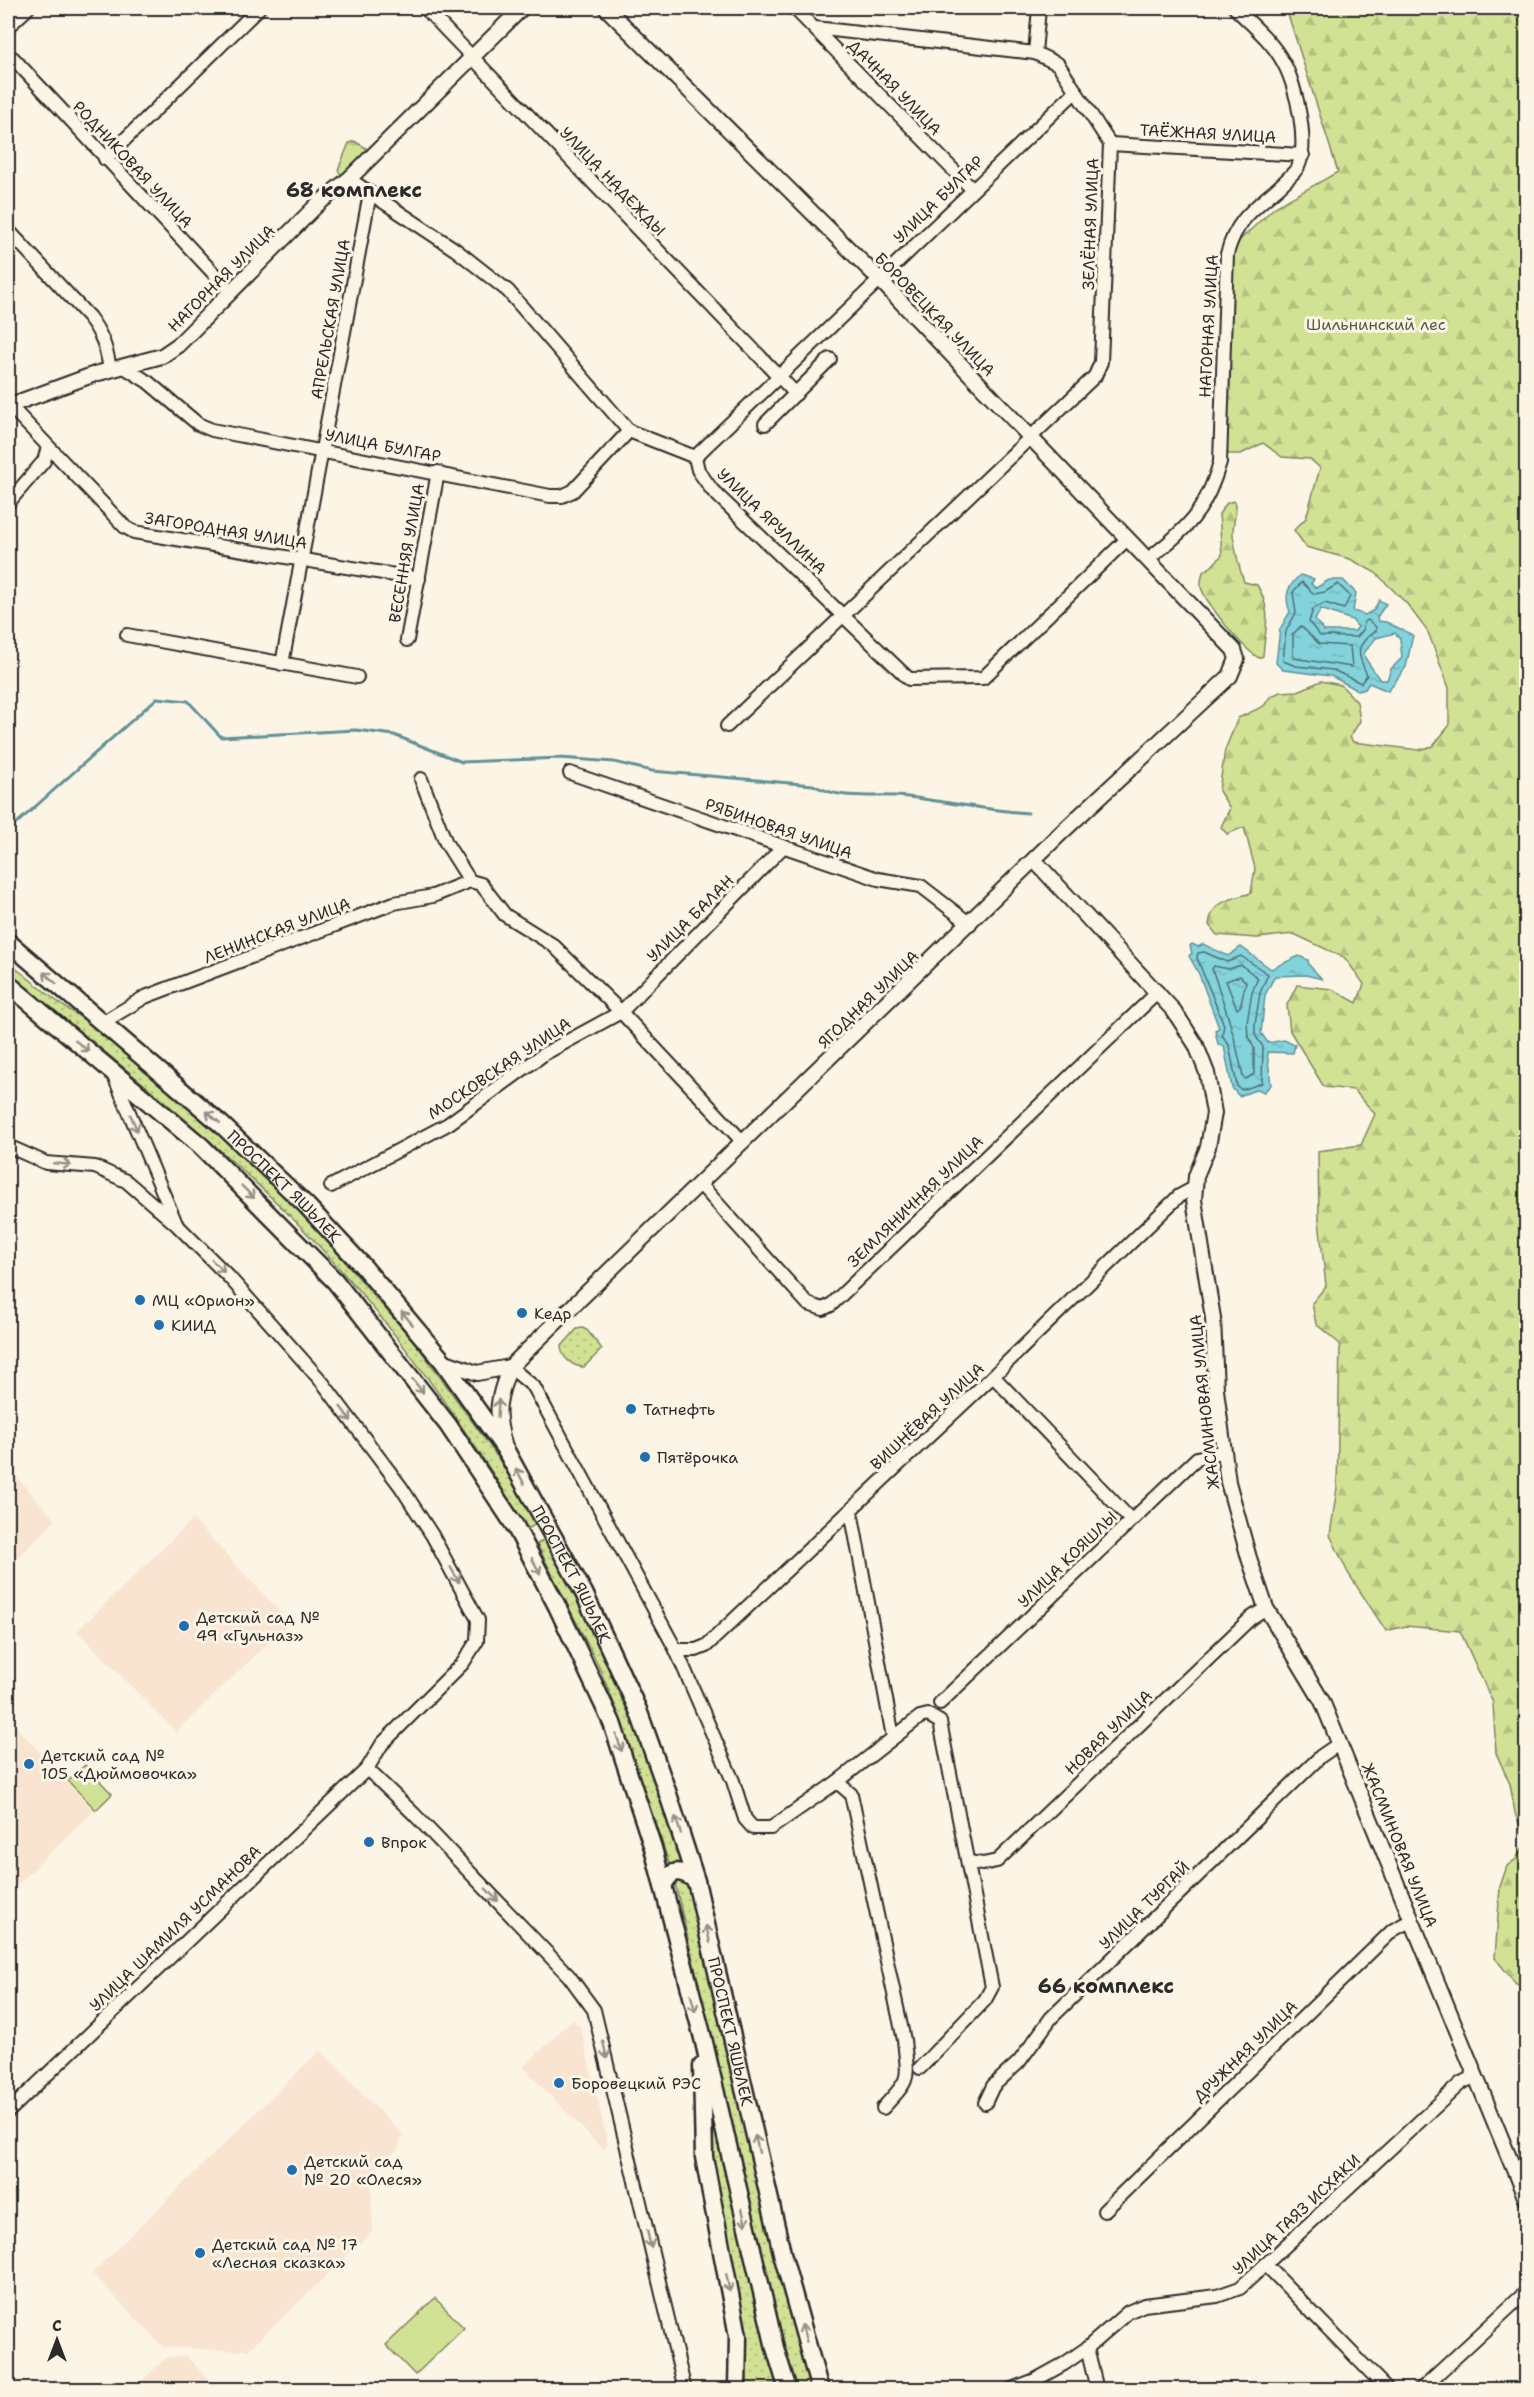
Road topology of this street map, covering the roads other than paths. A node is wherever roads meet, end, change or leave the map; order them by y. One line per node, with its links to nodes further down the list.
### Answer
1 (28, 8): 9 (street)
2 (259, 8): 17 (street)
3 (425, 8): 12 (street, УЛИЦА НАДЕЖДЫ)
4 (522, 8): 12 (street, НАГОРНАЯ УЛИЦА)
5 (606, 8): 22 (street, БОРОВЕЦКАЯ УЛИЦА)
6 (794, 8): 10 (street, ДАЧНАЯ УЛИЦА)
7 (1039, 8): 11 (street)
8 (1234, 8): 16 (street)
9 (8, 27)
10 (814, 28): 11 (street, ЗЕЛЁНАЯ УЛИЦА); 19 (street, ДАЧНАЯ УЛИЦА)
11 (1035, 53): 14 (street, ЗЕЛЁНАЯ УЛИЦА)
12 (471, 56): 18 (street, НАГОРНАЯ УЛИЦА); 26 (street, УЛИЦА НАДЕЖДЫ)
13 (13, 58): 17 (street, РОДНИКОВАЯ УЛИЦА)
14 (1076, 91): 15 (street, ЗЕЛЁНАЯ УЛИЦА); 19 (street, УЛИЦА БУЛГАР)
15 (1110, 144): 16 (street, ТАЁЖНАЯ УЛИЦА); 31 (street, ЗЕЛЁНАЯ УЛИЦА)
16 (1303, 155): 39 (street, НАГОРНАЯ УЛИЦА)
17 (105, 159): 23 (street, РОДНИКОВАЯ УЛИЦА)
18 (349, 179): 20 (street); 23 (street, НАГОРНАЯ УЛИЦА)
19 (972, 189): 22 (street, УЛИЦА БУЛГАР)
20 (370, 193): 30 (street); 33 (street, АПРЕЛЬСКАЯ УЛИЦА)
21 (8, 230): 25 (street)
22 (879, 279): 26 (street, УЛИЦА БУЛГАР); 31 (street, БОРОВЕЦКАЯ УЛИЦА)
23 (231, 292): 25 (street, НАГОРНАЯ УЛИЦА)
24 (830, 359): 27 (street)
25 (117, 369): 28 (street, НАГОРНАЯ УЛИЦА); 33 (street, УЛИЦА БУЛГАР)
26 (779, 377): 27 (street, УЛИЦА НАДЕЖДЫ); 34 (street, УЛИЦА БУЛГАР)
27 (796, 394): 29 (street)
28 (8, 405): 32 (street, ЗАГОРОДНАЯ УЛИЦА)
29 (765, 424)
30 (630, 431): 34 (street); 35 (street, УЛИЦА БУЛГАР)
31 (1030, 438): 37 (street, БОРОВЕЦКАЯ УЛИЦА); 41 (street, ЗЕЛЁНАЯ УЛИЦА)
32 (48, 447): 36 (street); 38 (street, ЗАГОРОДНАЯ УЛИЦА)
33 (323, 450): 35 (street, УЛИЦА БУЛГАР); 38 (street, АПРЕЛЬСКАЯ УЛИЦА)
34 (695, 457): 41 (street, УЛИЦА ЯРУЛЛИНА)
35 (438, 472): 40 (street, ВЕСЕННЯЯ УЛИЦА)
36 (8, 503)
37 (1126, 540): 39 (street, БОРОВЕЦКАЯ УЛИЦА); 41 (street, УЛИЦА ЯРУЛЛИНА)
38 (304, 558): 40 (street, ЗАГОРОДНАЯ УЛИЦА); 45 (street, АПРЕЛЬСКАЯ УЛИЦА)
39 (1147, 560): 44 (street, БОРОВЕЦКАЯ УЛИЦА)
40 (419, 579): 43 (street, ВЕСЕННЯЯ УЛИЦА)
41 (846, 616): 47 (street, ЗЕЛЁНАЯ УЛИЦА)
42 (127, 635): 45 (street)
43 (407, 639)
44 (1234, 650): 51 (street, ЯГОДНАЯ УЛИЦА)
45 (282, 664): 46 (street)
46 (357, 677)
47 (727, 726)
48 (570, 773): 50 (street, РЯБИНОВАЯ УЛИЦА)
49 (421, 779): 52 (street)
50 (783, 847): 53 (street, РЯБИНОВАЯ УЛИЦА); 58 (street, УЛИЦА БАЛАН)
51 (1034, 860): 53 (street, ЯГОДНАЯ УЛИЦА); 56 (street, ЖАСМИНОВАЯ УЛИЦА)
52 (470, 881): 58 (street); 60 (street, ЛЕНИНСКАЯ УЛИЦА)
53 (970, 924): 62 (street, ЯГОДНАЯ УЛИЦА)
54 (8, 942): 60 (main road, ПРОСПЕКТ ЯШЬЛЕК, one-way to 54)
55 (8, 984): 59 (main road, ПРОСПЕКТ ЯШЬЛЕК)
56 (1158, 992): 64 (street, ЗЕМЛЯНИЧНАЯ УЛИЦА); 66 (street, ЖАСМИНОВАЯ УЛИЦА)
57 (8, 1000): 59 (main road)
58 (621, 1012): 62 (street); 65 (street, МОСКОВСКАЯ УЛИЦА)
59 (53, 1023): 61 (main road, ПРОСПЕКТ ЯШЬЛЕК, one-way to 61)
60 (102, 1023): 68 (main road, ПРОСПЕКТ ЯШЬЛЕК, one-way to 60)
61 (111, 1069): 67 (street, one-way to 67); 76 (main road, ПРОСПЕКТ ЯШЬЛЕК, one-way to 76)
62 (743, 1142): 64 (street, ЯГОДНАЯ УЛИЦА)
63 (8, 1146): 67 (street, one-way to 67)
64 (700, 1184): 69 (street, ЯГОДНАЯ УЛИЦА)
65 (331, 1186)
66 (1194, 1188): 70 (street, ВИШНЁВАЯ УЛИЦА); 72 (street, ЖАСМИНОВАЯ УЛИЦА)
67 (177, 1225): 82 (street, УЛИЦА ШАМИЛЯ УСМАНОВА, one-way to 82)
68 (442, 1360): 69 (street); 71 (main road, ПРОСПЕКТ ЯШЬЛЕК)
69 (510, 1367): 71 (street, one-way to 69); 78 (street)
70 (993, 1376): 73 (street, ВИШНЁВАЯ УЛИЦА); 75 (street)
71 (505, 1449): 74 (main road, ПРОСПЕКТ ЯШЬЛЕК, one-way to 71)
72 (1224, 1451): 75 (street, УЛИЦА КОЯШЛЫ); 77 (street, ЖАСМИНОВАЯ УЛИЦА)
73 (851, 1511): 78 (street, ВИШНЁВАЯ УЛИЦА); 80 (street)
74 (541, 1516): 76 (main road); 85 (main road, ПРОСПЕКТ ЯШЬЛЕК, one-way to 74)
75 (1131, 1520): 79 (street, УЛИЦА КОЯШЛЫ)
76 (515, 1526): 86 (main road, ПРОСПЕКТ ЯШЬЛЕК, one-way to 86)
77 (1266, 1608): 81 (street, ЖАСМИНОВАЯ УЛИЦА); 84 (street, НОВАЯ УЛИЦА)
78 (676, 1650): 83 (street)
79 (939, 1703)
80 (893, 1737): 83 (street); 84 (street)
81 (1340, 1743): 87 (street, ЖАСМИНОВАЯ УЛИЦА); 91 (street, УЛИЦА ТУРГАЙ)
82 (367, 1769): 93 (street, УЛИЦА ШАМИЛЯ УСМАНОВА); 99 (street, one-way to 99)
83 (837, 1782): 92 (street)
84 (968, 1862): 89 (street)
85 (696, 1881): 86 (main road); 102 (main road, ПРОСПЕКТ ЯШЬЛЕК, one-way to 85)
86 (663, 1886): 88 (main road, ПРОСПЕКТ ЯШЬЛЕК, one-way to 88)
87 (1412, 1920): 90 (street, ЖАСМИНОВАЯ УЛИЦА); 95 (street, ДРУЖНАЯ УЛИЦА)
88 (703, 2038): 100 (main road, one-way to 100); 101 (main road, ПРОСПЕКТ ЯШЬЛЕК, one-way to 101)
89 (920, 2068)
90 (1476, 2076): 94 (street, ЖАСМИНОВАЯ УЛИЦА); 96 (street, УЛИЦА ГАЯЗ ИСХАКИ)
91 (986, 2103)
92 (884, 2108)
93 (8, 2112)
94 (1527, 2199)
95 (1104, 2211)
96 (1267, 2266): 98 (street, УЛИЦА ГАЯЗ ИСХАКИ); 105 (street)
97 (1527, 2292): 106 (street)
98 (1087, 2348): 103 (street, УЛИЦА ГАЯЗ ИСХАКИ); 104 (street)
99 (685, 2390)
100 (737, 2390)
101 (789, 2390)
102 (820, 2390)
103 (1009, 2390)
104 (1097, 2390)
105 (1388, 2390)
106 (1420, 2390)

